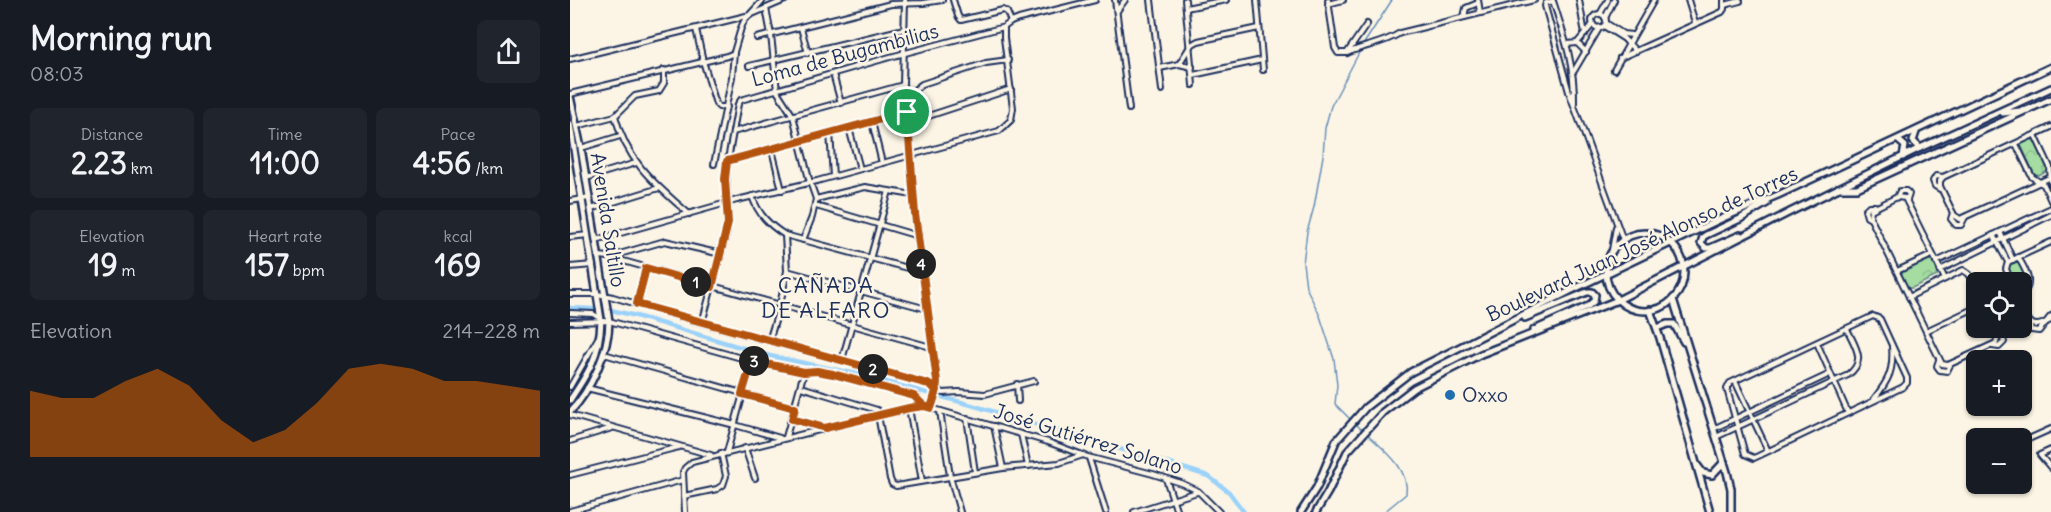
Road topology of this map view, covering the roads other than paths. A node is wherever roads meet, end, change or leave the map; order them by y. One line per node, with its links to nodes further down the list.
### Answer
1 (763, 0): 30 (street)
2 (785, 0): 25 (street)
3 (942, 0): 20 (street)
4 (953, 0): 34 (street)
5 (1095, 0): 34 (street, Loma de Bugambilias)
6 (1115, 0): 27 (street)
7 (1125, 0): 27 (street)
8 (1151, 0): 68 (street)
9 (1185, 0): 26 (street)
10 (1226, 0): 26 (street)
11 (1257, 0): 41 (street)
12 (1343, 0): 22 (street)
13 (1534, 0): 28 (street)
14 (1553, 0): 48 (street); 85 (street)
15 (1579, 0): 32 (street)
16 (1608, 0): 29 (street)
17 (1614, 0): 35 (street)
18 (1654, 0): 46 (street)
19 (1688, 0): 36 (street)
20 (905, 1): 40 (street); 43 (street)
21 (1740, 1): 24 (street)
22 (1328, 2): 56 (street)
23 (1478, 2): 28 (street); 31 (street)
24 (1724, 2): 36 (street)
25 (766, 8): 30 (street); 45 (street)
26 (1186, 8): 51 (street)
27 (1116, 12): 87 (street)
28 (1480, 12): 31 (street)
29 (1600, 14): 33 (street); 35 (street)
30 (750, 15): 42 (street); 53 (street)
31 (1464, 16): 56 (street)
32 (1582, 18): 33 (street); 44 (street)
33 (1593, 18): 38 (street)
34 (1011, 22): 39 (street, Loma de Bugambilias)
35 (1604, 23): 38 (street); 46 (street); 50 (street); 54 (street)
36 (1695, 23): 52 (street)
37 (1367, 24): 56 (street)
38 (1593, 24): 44 (street)
39 (1004, 27): 57 (street, Loma de Bugambilias); 61 (street)
40 (801, 28): 45 (street); 55 (street)
41 (1259, 28): 51 (street); 62 (street)
42 (696, 29): 59 (street); 63 (street)
43 (904, 29): 55 (street); 57 (street)
44 (1586, 34): 49 (street)
45 (771, 35): 47 (street); 60 (street)
46 (1632, 35): 50 (street)
47 (757, 38)
48 (1567, 44): 49 (street); 72 (street)
49 (1577, 44): 54 (street)
50 (1628, 44): 52 (street); 58 (street)
51 (1191, 45): 64 (street); 66 (street)
52 (1637, 51): 58 (street)
53 (734, 52): 63 (street); 86 (street)
54 (1586, 52): 72 (street)
55 (808, 53): 60 (street)
56 (1347, 53)
57 (903, 54): 73 (street, Loma de Bugambilias); 75 (street)
58 (1620, 58): 71 (street)
59 (570, 59)
60 (774, 60): 65 (street); 80 (street)
61 (1008, 60): 78 (street); 82 (street)
62 (1262, 60): 70 (street); 74 (street)
63 (703, 61): 69 (street); 86 (street)
64 (1179, 64): 66 (street); 68 (street)
65 (749, 66)
66 (1192, 67): 74 (street)
67 (2051, 67): 99 (main road, Boulevard Juan José Alonso de Torres)
68 (1160, 68): 79 (street)
69 (664, 70): 81 (street); 91 (street)
70 (1263, 70)
71 (1614, 70)
72 (1574, 72): 85 (street)
73 (833, 74): 80 (street, Loma de Bugambilias); 84 (street)
74 (1193, 75): 76 (street)
75 (903, 85): 82 (street); 84 (street)
76 (1193, 85)
77 (2051, 88): 90 (main road, Boulevard Juan José Alonso de Torres)
78 (1011, 89): 94 (street); 110 (street)
79 (1162, 90)
80 (777, 91): 92 (street); 100 (street, Loma de Bugambilias)
81 (570, 95): 96 (main road, Avenida Saltillo)
82 (906, 99): 89 (street)
83 (2051, 99): 88 (main road)
84 (841, 103): 92 (street)
85 (1574, 103): 142 (street)
86 (727, 106): 115 (street)
87 (1129, 109)
88 (2028, 110): 90 (main road); 126 (main road)
89 (907, 112): 93 (street); 94 (street)
90 (1998, 114): 108 (main road, Boulevard Juan José Alonso de Torres)
91 (615, 116): 96 (street); 103 (street)
92 (793, 116): 100 (street); 105 (street)
93 (872, 122): 97 (street); 114 (street)
94 (908, 123): 110 (street)
95 (570, 124): 107 (main road, Avenida Saltillo)
96 (577, 126): 107 (main road, Avenida Saltillo)
97 (849, 128): 101 (street); 118 (street)
98 (2051, 128): 102 (street)
99 (1917, 131): 104 (main road, Boulevard Juan José Alonso de Torres); 108 (main road)
100 (733, 132): 112 (street)
101 (830, 133): 105 (street); 119 (street)
102 (2035, 135): 106 (street); 120 (street)
103 (620, 136): 107 (street); 113 (street)
104 (1898, 140): 111 (main road); 130 (main road, Boulevard Juan José Alonso de Torres)
105 (799, 142): 109 (street); 123 (street)
106 (2016, 144): 122 (street); 122 (street)
107 (575, 148): 116 (main road, Avenida Saltillo); 121 (main road, Avenida Saltillo)
108 (1920, 148): 111 (main road, Boulevard Juan José Alonso de Torres)
109 (772, 150): 112 (street); 127 (street)
110 (910, 156): 114 (street); 129 (street)
111 (1903, 157): 126 (main road, Boulevard Juan José Alonso de Torres)
112 (727, 161): 136 (street)
113 (636, 163): 121 (street); 125 (street)
114 (882, 163): 118 (street)
115 (714, 164)
116 (578, 166): 117 (street); 132 (main road, Avenida Saltillo)
117 (570, 167)
118 (860, 169): 119 (street)
119 (833, 176): 123 (street)
120 (2051, 177): 122 (street); 124 (street)
121 (585, 178): 132 (main road, Avenida Saltillo)
122 (2039, 182): 135 (street)
123 (810, 183): 127 (street); 133 (street)
124 (2051, 183)
125 (660, 188): 138 (street); 140 (street)
126 (1838, 188): 144 (main road, Boulevard Juan José Alonso de Torres)
127 (782, 190): 131 (street)
128 (889, 191): 129 (street); 133 (street); 143 (street)
129 (913, 195): 149 (street)
130 (1778, 195): 144 (main road); 156 (main road, Boulevard Juan José Alonso de Torres)
131 (752, 196): 136 (street); 147 (street)
132 (586, 198): 134 (street); 138 (main road, Avenida Saltillo); 146 (main road, Avenida Saltillo)
133 (816, 199): 137 (street)
134 (570, 201)
135 (2051, 201)
136 (727, 203): 140 (street); 160 (street)
137 (816, 206): 143 (street); 153 (street)
138 (591, 208): 152 (main road, Avenida Saltillo)
139 (2051, 208): 145 (street)
140 (689, 214): 152 (street)
141 (2051, 215): 151 (street)
142 (1616, 220): 154 (street); 159 (street)
143 (880, 225): 149 (street); 167 (street)
144 (1760, 228): 175 (main road, Boulevard Juan José Alonso de Torres)
145 (2000, 232): 148 (street); 151 (street)
146 (588, 235): 150 (street); 172 (main road, Avenida Saltillo)
147 (785, 235): 153 (street); 177 (street)
148 (1993, 235): 155 (street); 158 (street)
149 (918, 236): 179 (street)
150 (570, 237)
151 (2003, 238): 155 (street); 168 (street)
152 (596, 240): 163 (main road, Avenida Saltillo)
153 (802, 240): 167 (street)
154 (1623, 240): 156 (main road); 159 (main road)
155 (1996, 242): 164 (street); 171 (street)
156 (1671, 244): 175 (main road); 183 (main road, Boulevard Juan José Alonso de Torres)
157 (2051, 244): 166 (street)
158 (1965, 249): 161 (street); 164 (street)
159 (1612, 250): 183 (main road)
160 (721, 254): 165 (street); 185 (street)
161 (1954, 254): 169 (street); 170 (street)
162 (1932, 255): 170 (street); 178 (street); 178 (street)
163 (598, 256): 165 (street); 189 (main road, Avenida Saltillo)
164 (1968, 256): 169 (street)
165 (609, 257): 174 (street)
166 (2019, 257): 168 (street); 182 (street)
167 (870, 259): 179 (street); 186 (street)
168 (2013, 260): 171 (street)
169 (1957, 261): 176 (street)
170 (1936, 262): 176 (street)
171 (2008, 262): 181 (street)
172 (593, 265): 173 (street); 188 (main road, Avenida Saltillo)
173 (570, 267)
174 (646, 268): 185 (street); 193 (street)
175 (1684, 268): 191 (main road); 192 (main road, Boulevard Juan José Alonso de Torres)
176 (1940, 270): 184 (street)
177 (787, 271): 186 (street); 194 (street)
178 (1897, 271): 190 (street)
179 (922, 272): 195 (street)
180 (1966, 272): 184 (street)
181 (2007, 272)
182 (2025, 272)
183 (1606, 275): 192 (main road); 202 (main road, Boulevard Juan José Alonso de Torres)
184 (1945, 279): 190 (street)
185 (712, 287): 194 (street); 204 (street)
186 (861, 291): 195 (street); 206 (street)
187 (570, 294): 188 (street)
188 (598, 296): 189 (street); 200 (main road, Avenida Saltillo)
189 (606, 297): 193 (street); 201 (main road, Avenida Saltillo)
190 (1909, 297): 209 (street)
191 (1672, 299): 196 (main road); 218 (main road)
192 (1618, 300): 196 (main road); 212 (main road, Boulevard Juan José Alonso de Torres)
193 (637, 304): 204 (street)
194 (780, 305): 206 (street); 213 (street)
195 (927, 309): 216 (street)
196 (1650, 310): 207 (main road)
197 (1966, 312): 209 (street)
198 (570, 313): 200 (street)
199 (2051, 318): 205 (street)
200 (602, 320): 201 (street); 203 (street); 210 (main road, Avenida Saltillo)
201 (609, 321): 217 (main road, Avenida Saltillo); 220 (street)
202 (1512, 321): 212 (main road); 291 (main road, Boulevard Juan José Alonso de Torres)
203 (570, 322)
204 (702, 323): 213 (street)
205 (2032, 324)
206 (852, 325): 216 (street); 219 (street)
207 (1657, 328): 218 (main road); 269 (main road)
208 (1847, 329): 214 (street); 215 (street); 225 (street)
209 (1926, 331): 211 (street)
210 (601, 333): 227 (street); 232 (main road, Avenida Saltillo)
211 (1997, 338)
212 (1520, 339): 292 (main road, Boulevard Juan José Alonso de Torres)
213 (769, 341): 219 (street)
214 (1891, 342): 233 (street); 233 (street)
215 (1817, 343): 222 (street); 224 (street)
216 (931, 347): 230 (street)
217 (604, 354): 229 (main road, Avenida Saltillo); 231 (street)
218 (1691, 354): 253 (main road)
219 (842, 360): 230 (street)
220 (752, 361): 221 (street); 231 (street)
221 (804, 372): 228 (street); 235 (street)
222 (1830, 374): 225 (street); 240 (street)
223 (1034, 381): 226 (street)
224 (1735, 381): 240 (street); 247 (street)
225 (1833, 381): 242 (street); 246 (street)
226 (1017, 384): 230 (street); 234 (street)
227 (570, 387)
228 (801, 387): 236 (street); 243 (street)
229 (586, 388): 241 (main road, Avenida Saltillo); 248 (street)
230 (936, 391): 238 (street)
231 (742, 394): 236 (street); 248 (street)
232 (570, 400)
233 (1874, 400): 242 (street)
234 (1018, 401)
235 (924, 406): 237 (street); 238 (street, José Gutiérrez Solano)
236 (795, 408): 245 (street)
237 (909, 408): 243 (street); 280 (street)
238 (931, 408): 239 (street, José Gutiérrez Solano)
239 (940, 411): 244 (street, José Gutiérrez Solano); 276 (street)
240 (1750, 412): 246 (street); 247 (street)
241 (570, 413): 251 (street)
242 (1848, 413): 264 (street)
243 (879, 415): 252 (street); 280 (street)
244 (967, 418): 249 (street, José Gutiérrez Solano); 274 (street)
245 (792, 419): 252 (street); 256 (street)
246 (1753, 419): 250 (street); 264 (street)
247 (1734, 420): 250 (street); 253 (street)
248 (735, 425): 259 (street); 265 (street)
249 (994, 425): 255 (street, José Gutiérrez Solano); 272 (street)
250 (1736, 427): 257 (street); 264 (street)
251 (614, 428): 260 (street); 261 (street)
252 (825, 428): 256 (street)
253 (1713, 429): 257 (main road)
254 (2051, 429): 258 (street)
255 (1020, 433): 268 (street, José Gutiérrez Solano); 271 (street)
256 (786, 437): 259 (street)
257 (1716, 437): 270 (main road)
258 (2032, 438)
259 (780, 439): 262 (street)
260 (570, 441)
261 (680, 446): 267 (street); 275 (street)
262 (745, 448): 265 (street); 277 (street)
263 (2051, 450): 273 (street)
264 (1768, 451)
265 (727, 452): 266 (street)
266 (721, 453): 267 (street); 282 (street)
267 (712, 456): 279 (street)
268 (1086, 456): 271 (street); 278 (street, José Gutiérrez Solano); 287 (street)
269 (1695, 461): 270 (main road); 293 (main road)
270 (1724, 462): 294 (main road)
271 (1028, 466): 272 (street)
272 (1003, 468): 274 (street)
273 (2051, 468)
274 (975, 472): 276 (street)
275 (570, 475)
276 (950, 476): 280 (street); 286 (street)
277 (755, 478)
278 (1166, 478): 281 (street, José Gutiérrez Solano); 283 (street)
279 (683, 480): 282 (street); 284 (street)
280 (922, 481)
281 (1198, 491): 283 (street); 290 (street, José Gutiérrez Solano)
282 (684, 496): 285 (street)
283 (1172, 500): 288 (street); 289 (street)
284 (570, 511)
285 (685, 512)
286 (960, 512)
287 (1106, 512)
288 (1134, 512)
289 (1177, 512)
290 (1219, 512)
291 (1301, 512)
292 (1316, 512)
293 (1710, 512)
294 (1731, 512)

